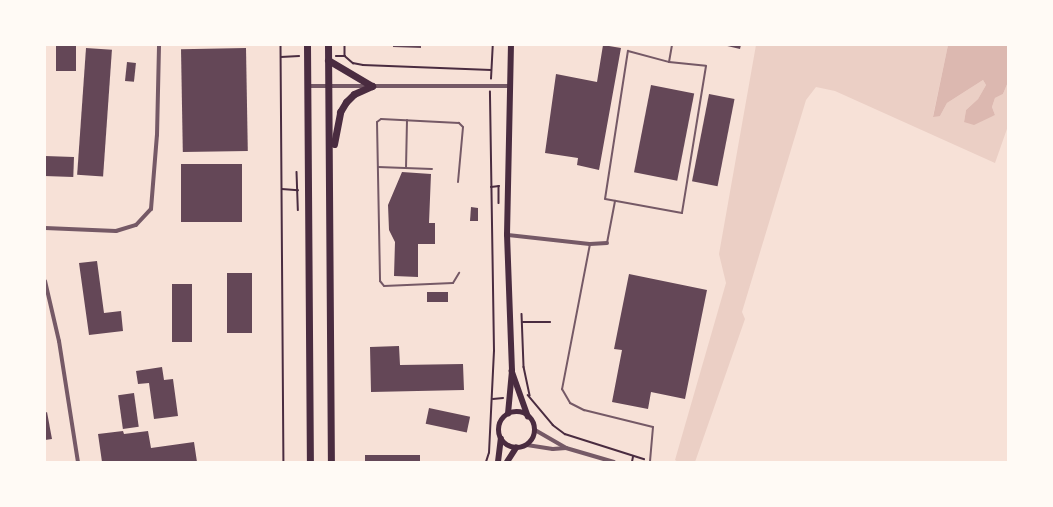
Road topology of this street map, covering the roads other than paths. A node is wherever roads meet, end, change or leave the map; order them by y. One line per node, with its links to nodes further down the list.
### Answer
1 (159, 45): 19 (street)
2 (307, 45): 8 (highway)
3 (328, 45): 6 (highway)
4 (511, 45): 11 (main road)
5 (672, 45): 7 (lane)
6 (328, 58): 9 (highway); 10 (highway)
7 (669, 62): 18 (lane); 18 (lane)
8 (307, 86): 9 (street); 35 (highway)
9 (329, 86): 10 (street); 13 (highway)
10 (372, 86): 11 (street); 13 (highway)
11 (510, 86): 20 (main road)
12 (407, 120): 14 (lane); 15 (lane); 17 (lane)
13 (331, 166): 36 (highway)
14 (378, 167): 15 (lane); 23 (lane)
15 (406, 168): 16 (lane)
16 (432, 170)
17 (458, 182)
18 (615, 201): 21 (lane)
19 (45, 228)
20 (507, 235): 22 (street); 25 (main road)
21 (608, 243): 22 (street)
22 (590, 244): 33 (lane)
23 (459, 273)
24 (45, 281): 34 (street)
25 (512, 371): 26 (main road); 27 (main road)
26 (508, 414): 27 (main road); 29 (main road)
27 (528, 416): 28 (main road)
28 (535, 430): 30 (main road); 32 (street)
29 (502, 439): 31 (main road); 37 (main road)
30 (527, 445): 31 (main road); 32 (street)
31 (516, 448): 38 (main road)
32 (566, 448): 39 (street)
33 (650, 461)
34 (78, 462)
35 (310, 462)
36 (331, 462)
37 (498, 462)
38 (507, 462)
39 (614, 462)

